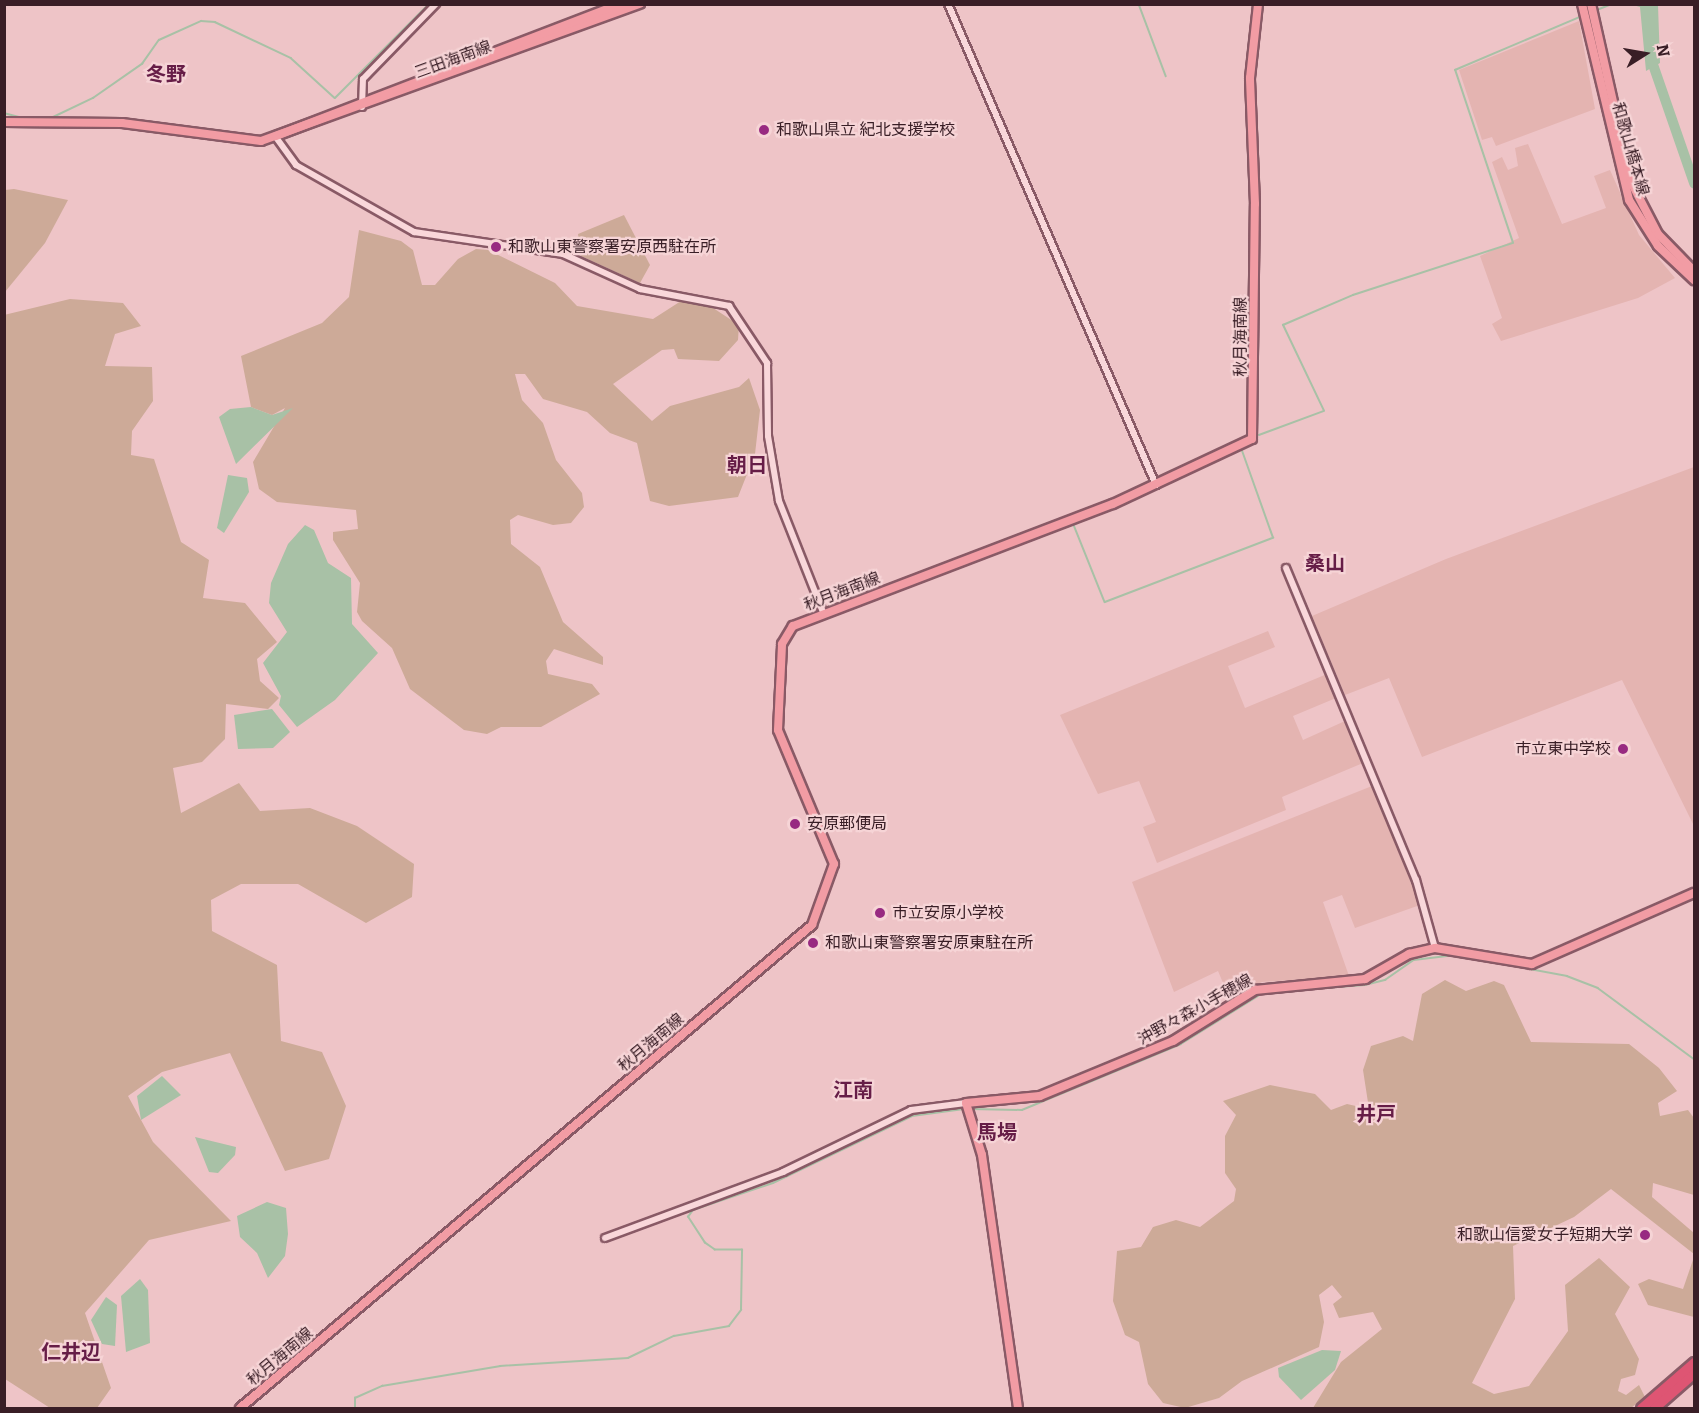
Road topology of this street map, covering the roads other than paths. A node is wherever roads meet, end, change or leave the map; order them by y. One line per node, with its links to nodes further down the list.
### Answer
1 (436, 4): 8 (street)
2 (620, 4): 8 (main road, 三田海南線)
3 (640, 4): 8 (main road, 三田海南線)
4 (948, 4): 14 (street)
5 (1258, 4): 14 (main road, 秋月海南線)
6 (1582, 4): 11 (main road, 和歌山橋本線)
7 (1591, 4): 11 (main road, 和歌山橋本線)
8 (361, 104): 10 (main road, 三田海南線)
9 (4, 122): 10 (main road, 三田海南線)
10 (275, 136): 16 (street)
11 (1661, 244): 12 (main road, 和歌山橋本線); 13 (main road, 和歌山橋本線)
12 (1695, 271)
13 (1695, 280)
14 (1156, 485): 16 (main road, 秋月海南線)
15 (1286, 568): 18 (street)
16 (823, 612): 23 (main road, 秋月海南線)
17 (1695, 893): 18 (main road, 沖野々森小手穂線)
18 (1435, 948): 19 (main road, 沖野々森小手穂線)
19 (966, 1103): 20 (street); 24 (main road)
20 (605, 1238)
21 (1695, 1362): 25 (highway)
22 (1695, 1373): 26 (highway)
23 (240, 1408)
24 (1018, 1408)
25 (1641, 1408)
26 (1654, 1408)

